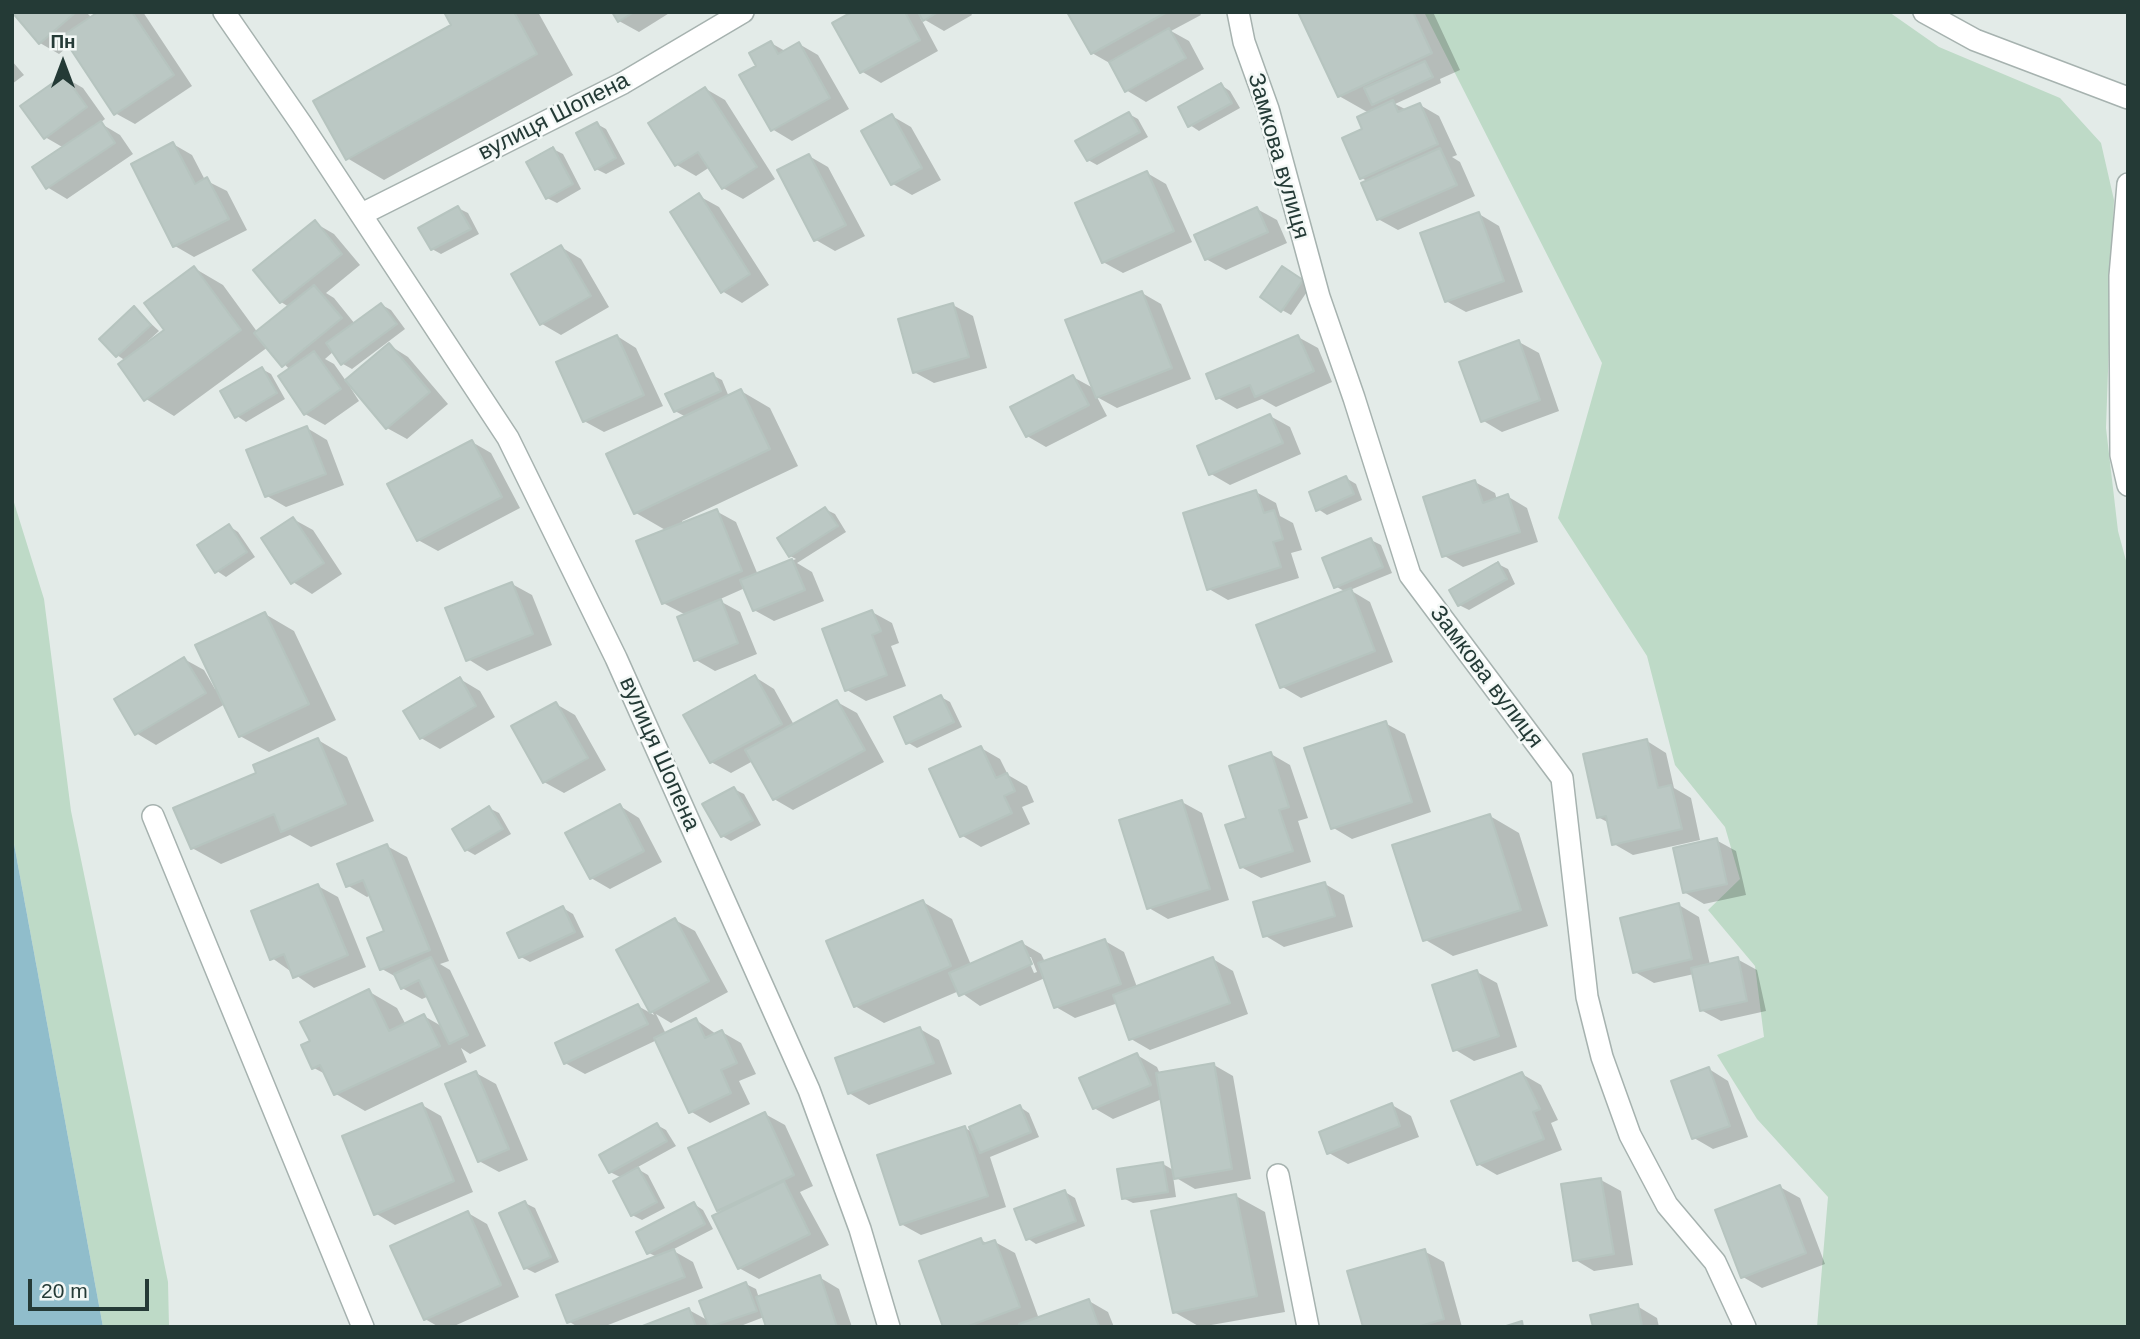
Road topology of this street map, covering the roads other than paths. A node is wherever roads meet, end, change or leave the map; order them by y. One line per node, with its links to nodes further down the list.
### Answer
1 (224, 12): 7 (street, вулиця Шопена)
2 (743, 12): 7 (street, вулиця Шопена)
3 (1238, 12): 14 (street, Замкова вулиця)
4 (1924, 12): 5 (street)
5 (2128, 98)
6 (2128, 184): 8 (street)
7 (362, 214): 12 (street, вулиця Шопена)
8 (2128, 485)
9 (153, 816): 11 (street)
10 (1278, 1175): 13 (street)
11 (363, 1327)
12 (888, 1327)
13 (1308, 1327)
14 (1745, 1327)

